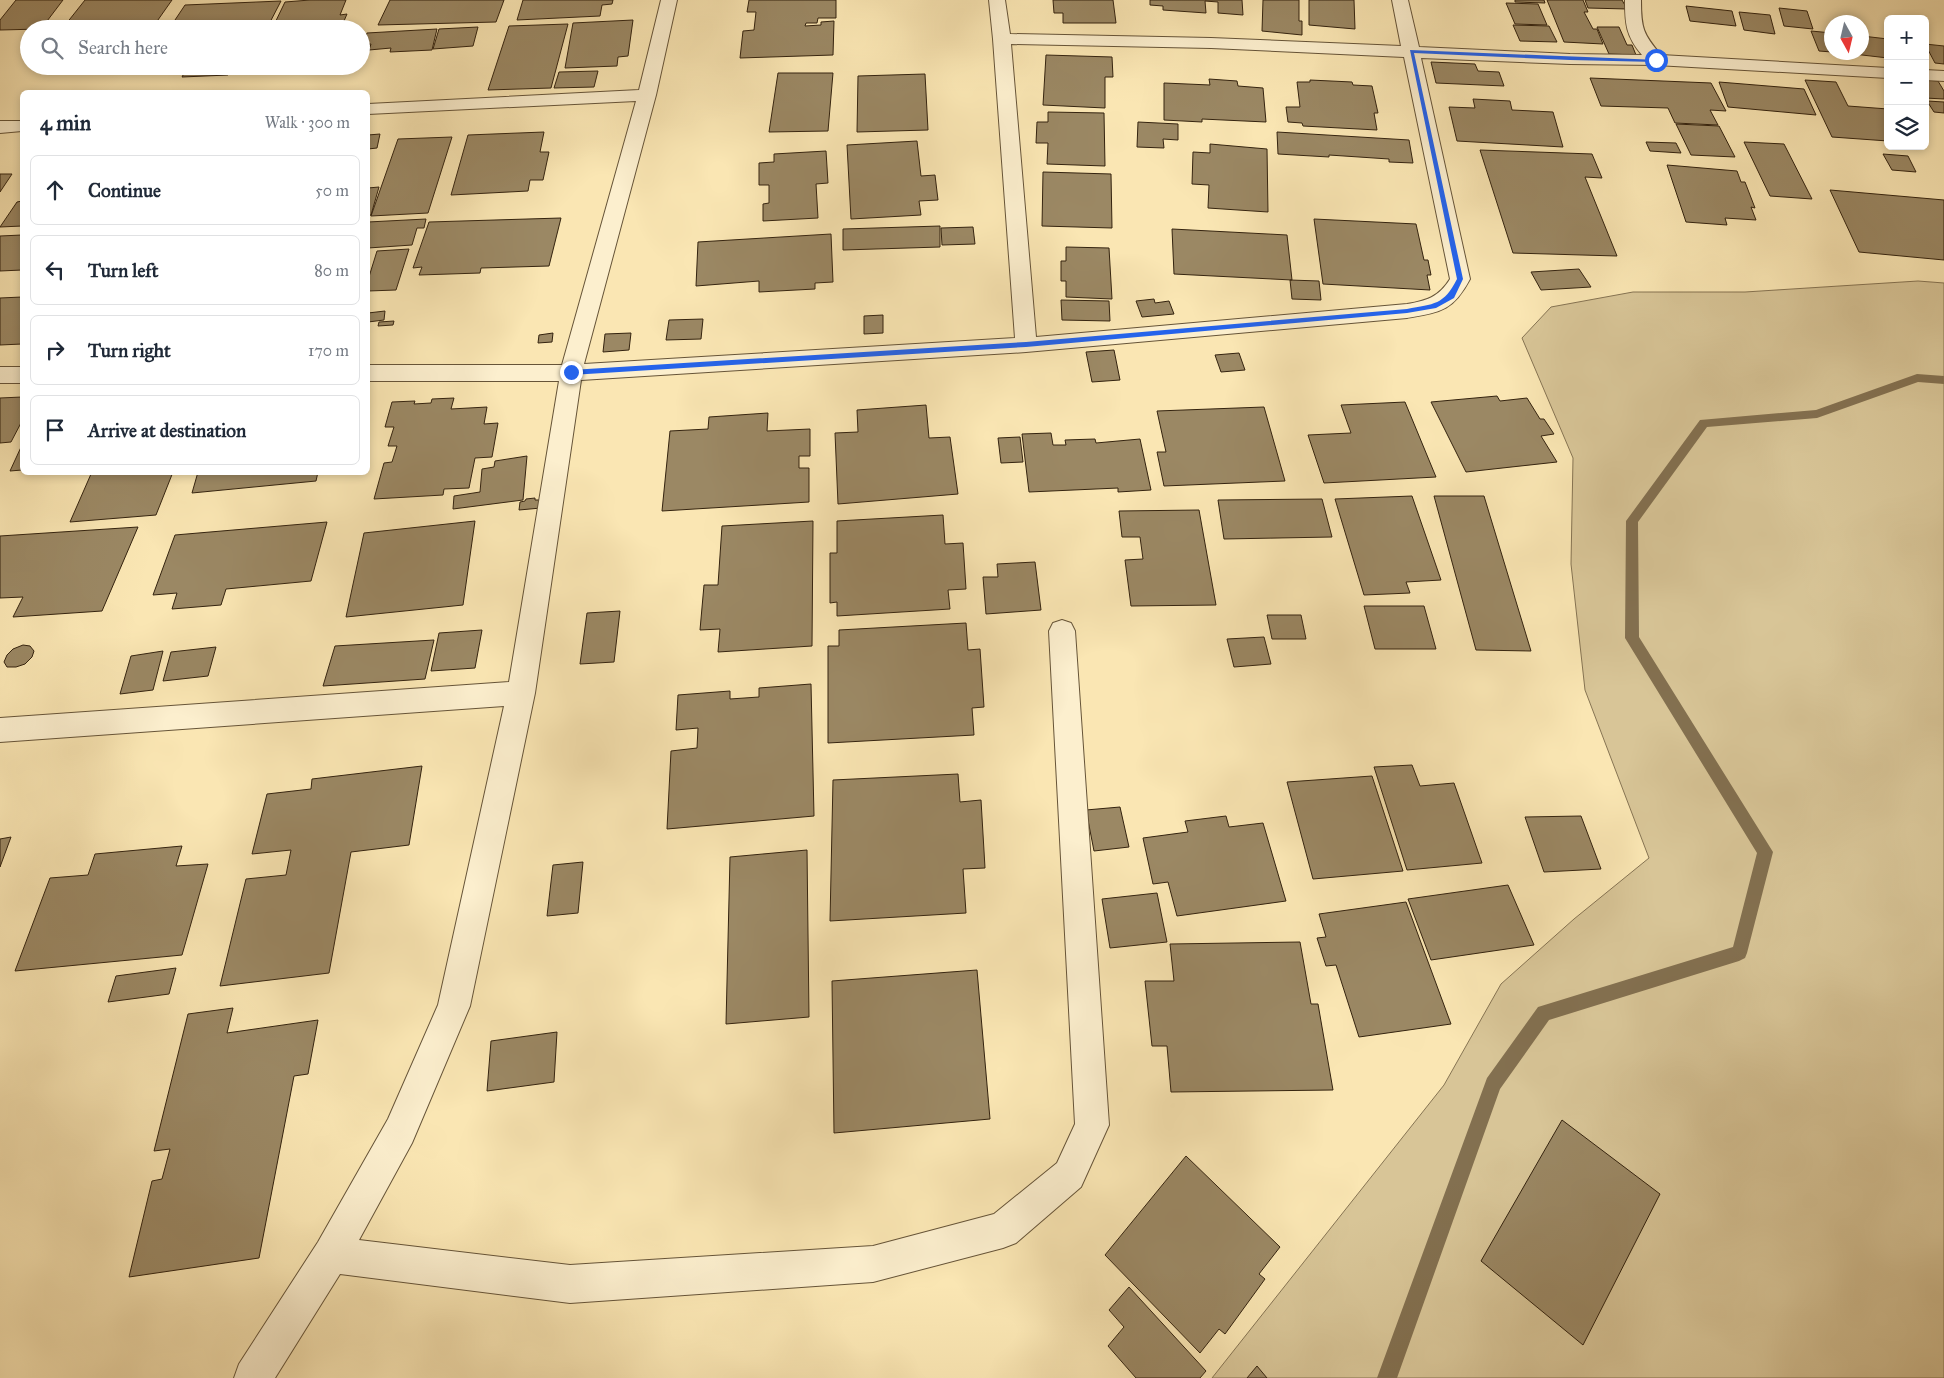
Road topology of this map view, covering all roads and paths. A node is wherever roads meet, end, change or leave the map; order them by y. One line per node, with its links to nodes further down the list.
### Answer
1 (669, 0): 11 (street)
2 (996, 0): 5 (street)
3 (1400, 0): 6 (street)
4 (1633, 0): 7 (street)
5 (1002, 40): 6 (street); 15 (street)
6 (1412, 51): 7 (street); 15 (street)
7 (1656, 60): 8 (street)
8 (1884, 73)
9 (1929, 75): 10 (street)
10 (1944, 76)
11 (647, 95): 12 (street); 16 (street)
12 (370, 109)
13 (20, 126): 14 (street)
14 (0, 127)
15 (1026, 345): 16 (street)
16 (571, 372): 17 (street); 21 (street)
17 (370, 373)
18 (0, 375): 19 (street)
19 (20, 375)
20 (1062, 631): 23 (street)
21 (521, 693): 22 (street); 23 (street)
22 (0, 730)
23 (330, 1255): 24 (street)
24 (253, 1378)

